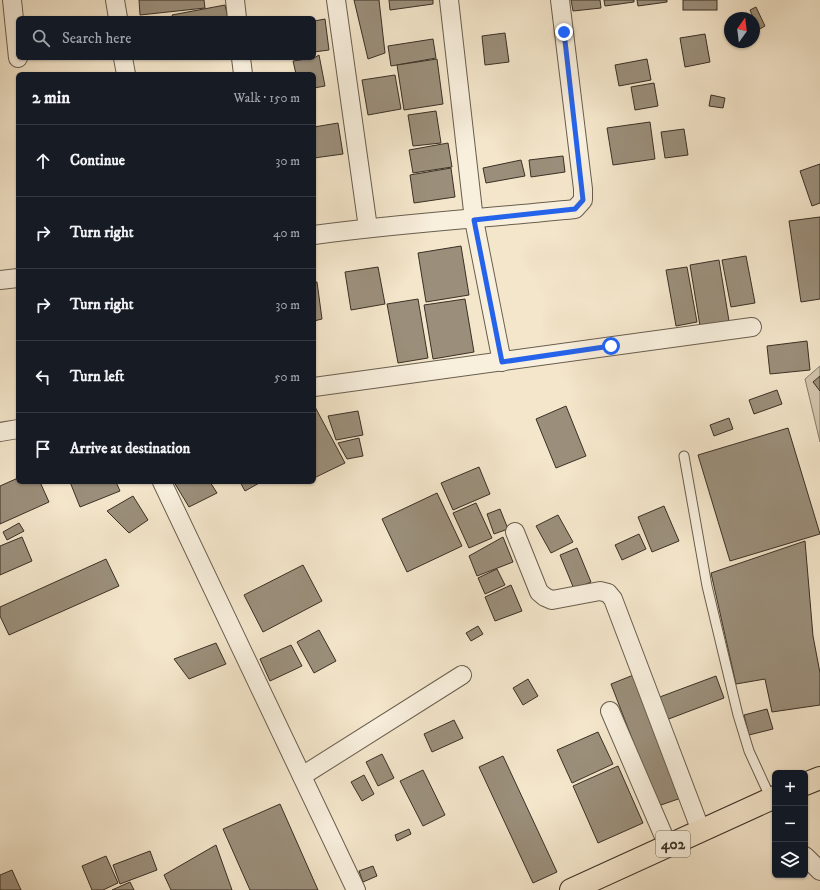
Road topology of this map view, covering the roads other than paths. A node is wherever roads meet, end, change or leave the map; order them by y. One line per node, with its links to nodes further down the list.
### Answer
1 (12, 0): 9 (street)
2 (115, 0): 7 (street)
3 (234, 0): 8 (street)
4 (336, 0): 17 (street)
5 (449, 0): 16 (street)
6 (560, 0): 16 (street)
7 (118, 16)
8 (237, 16)
9 (16, 39)
10 (18, 60): 13 (street)
11 (123, 60): 14 (street)
12 (241, 60): 15 (street)
13 (20, 72)
14 (126, 72)
15 (243, 72)
16 (474, 220): 17 (street); 22 (street)
17 (368, 228): 18 (street)
18 (316, 235)
19 (16, 278): 20 (street)
20 (0, 280)
21 (752, 326): 22 (street)
22 (502, 362): 23 (street)
23 (316, 387)
24 (16, 429): 25 (street)
25 (0, 432)
26 (684, 456): 34 (lane)
27 (163, 484): 31 (street)
28 (515, 532): 36 (street)
29 (462, 675): 31 (street)
30 (610, 711): 37 (street)
31 (302, 776): 40 (street)
32 (820, 778): 33 (main road)
33 (808, 783)
34 (772, 797)
35 (772, 802): 36 (main road, 402)
36 (701, 831): 37 (main road, 402)
37 (668, 846): 41 (main road, 402)
38 (808, 859): 39 (street)
39 (820, 871)
40 (356, 890)
41 (571, 890)

